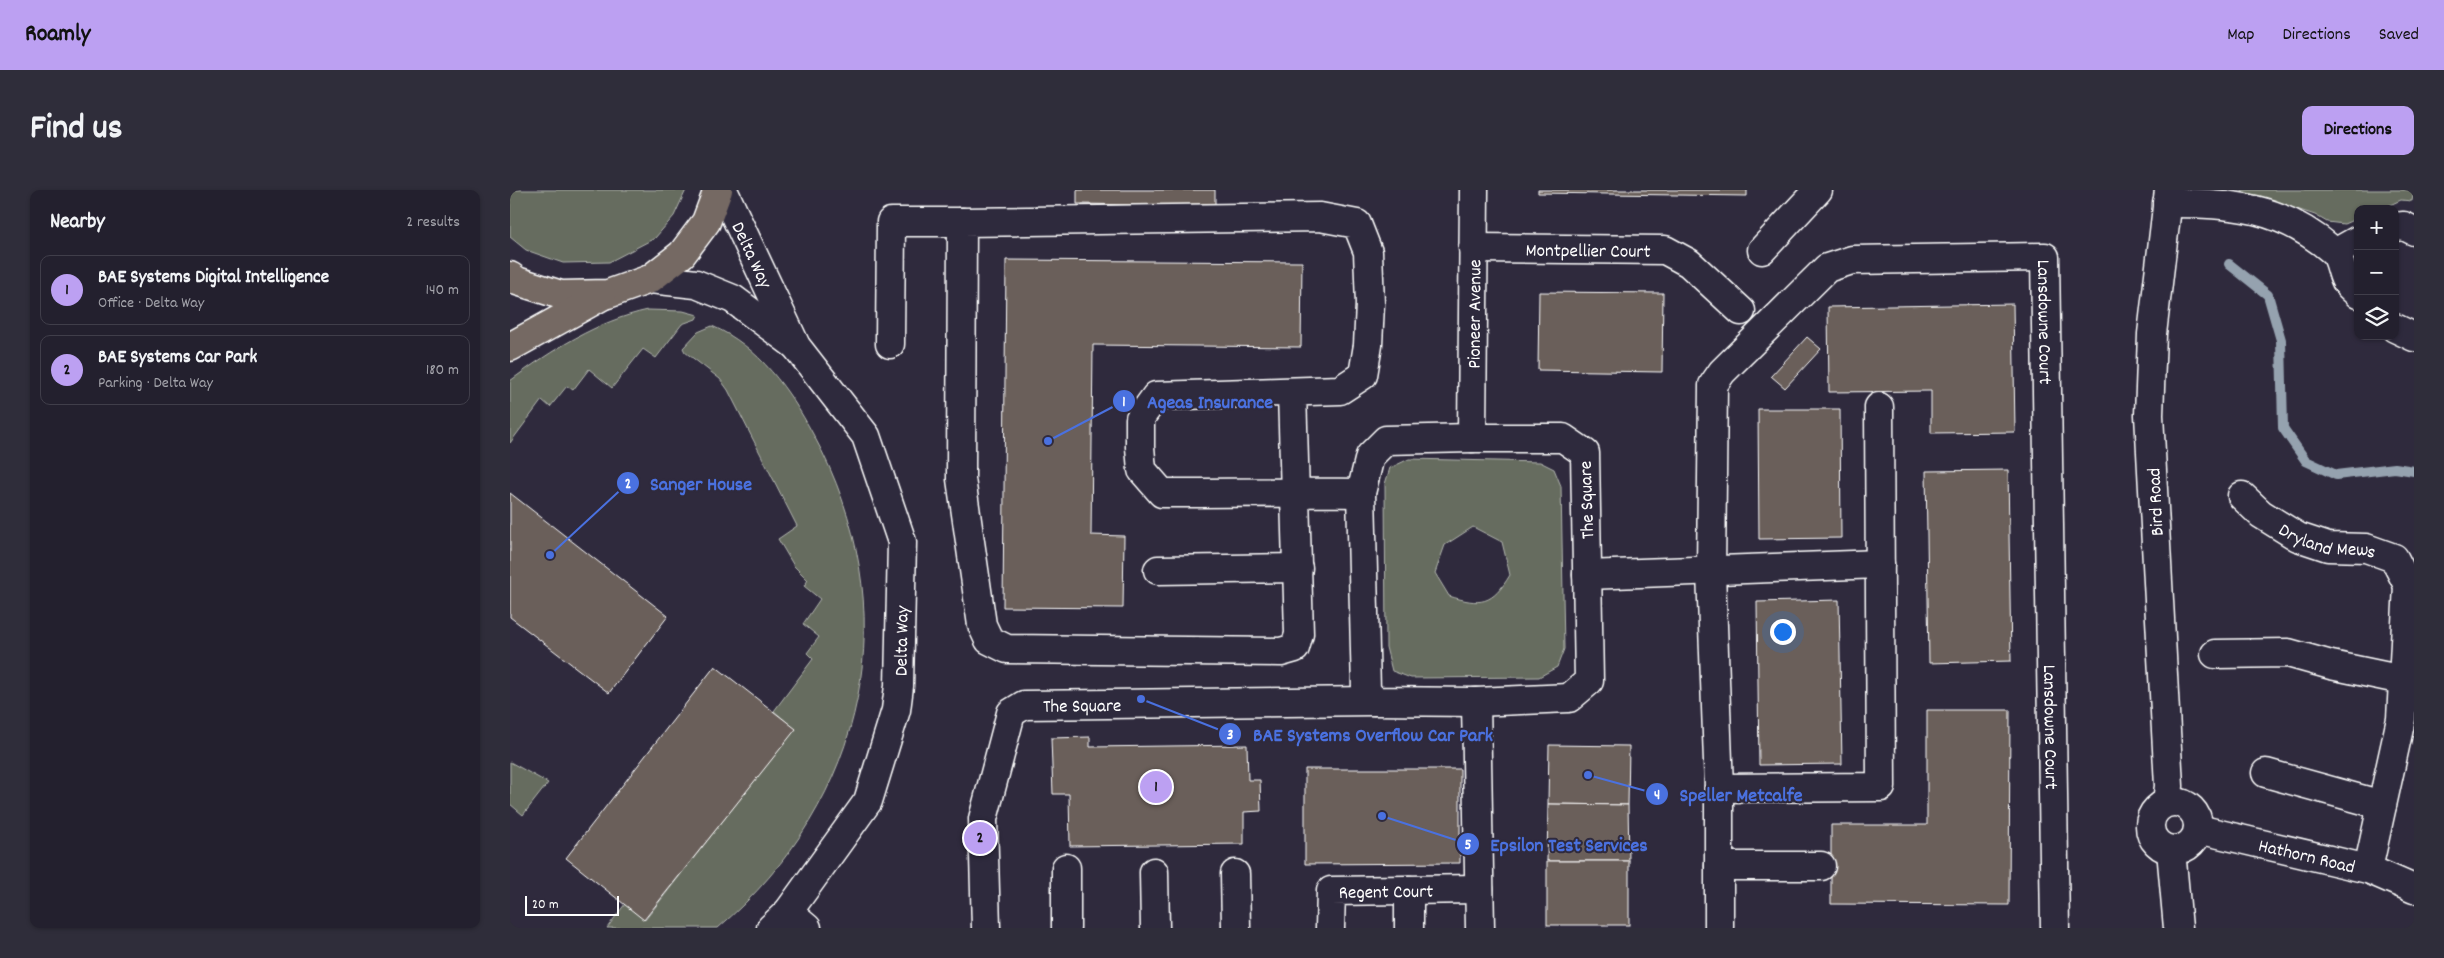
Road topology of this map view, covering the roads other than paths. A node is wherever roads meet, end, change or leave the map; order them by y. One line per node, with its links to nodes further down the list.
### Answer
1 (718, 190): 13 (main road)
2 (723, 190): 20 (street, Delta Way)
3 (1474, 190): 10 (street, Pioneer Avenue)
4 (1818, 190): 11 (street)
5 (2168, 197): 9 (street); 40 (street, Bird Road)
6 (962, 222): 19 (street); 22 (street); 29 (street)
7 (2399, 227): 8 (street)
8 (2414, 231)
9 (2347, 246): 14 (street)
10 (1473, 248): 16 (street, Montpellier Court); 24 (street, Pioneer Avenue)
11 (1762, 250)
12 (510, 276): 15 (main road)
13 (650, 279): 15 (main road); 20 (street, Delta Way)
14 (2354, 290)
15 (608, 294): 21 (main road)
16 (1741, 311)
17 (2399, 330): 18 (street)
18 (2414, 337)
19 (890, 344)
20 (796, 346): 53 (street, Delta Way)
21 (510, 347)
22 (1292, 392): 25 (street); 25 (street)
23 (1879, 407): 28 (street)
24 (1472, 438): 26 (street, The Square); 32 (street, The Square)
25 (1296, 493): 26 (street); 29 (street)
26 (1361, 493): 36 (street, The Square)
27 (2242, 496): 33 (street, Dryland Mews)
28 (1880, 564): 31 (street); 39 (street)
29 (1298, 568): 30 (street)
30 (1158, 570)
31 (1710, 572): 32 (street); 39 (street, Lansdowne Court); 62 (street, Lansdowne Court)
32 (1587, 575): 37 (street, The Square)
33 (2411, 584): 35 (street, Dryland Mews)
34 (2215, 654): 35 (street)
35 (2403, 680): 41 (street, Dryland Mews)
36 (1374, 701): 37 (street, The Square); 54 (street, The Square)
37 (1476, 702): 50 (street)
38 (2266, 773): 41 (street)
39 (1719, 788): 44 (street, Lansdowne Court)
40 (2167, 802): 42 (street); 43 (street)
41 (2382, 805): 47 (street, Dryland Mews)
42 (2198, 829): 43 (street); 47 (street, Hathorn Road)
43 (2171, 850): 63 (street)
44 (1719, 866): 45 (street); 61 (street, Lansdowne Court)
45 (1821, 866)
46 (1066, 868): 55 (street)
47 (2368, 869): 51 (street, Hathorn Road)
48 (1154, 872): 56 (street)
49 (1236, 874): 57 (street)
50 (1479, 889): 52 (street, Regent Court); 60 (street)
51 (2414, 889)
52 (1409, 890): 58 (street, Regent Court); 59 (street, Regent Court)
53 (789, 923)
54 (986, 928)
55 (1066, 928)
56 (1155, 928)
57 (1236, 928)
58 (1330, 928)
59 (1409, 928)
60 (1480, 928)
61 (1719, 928)
62 (2055, 928)
63 (2178, 928)

